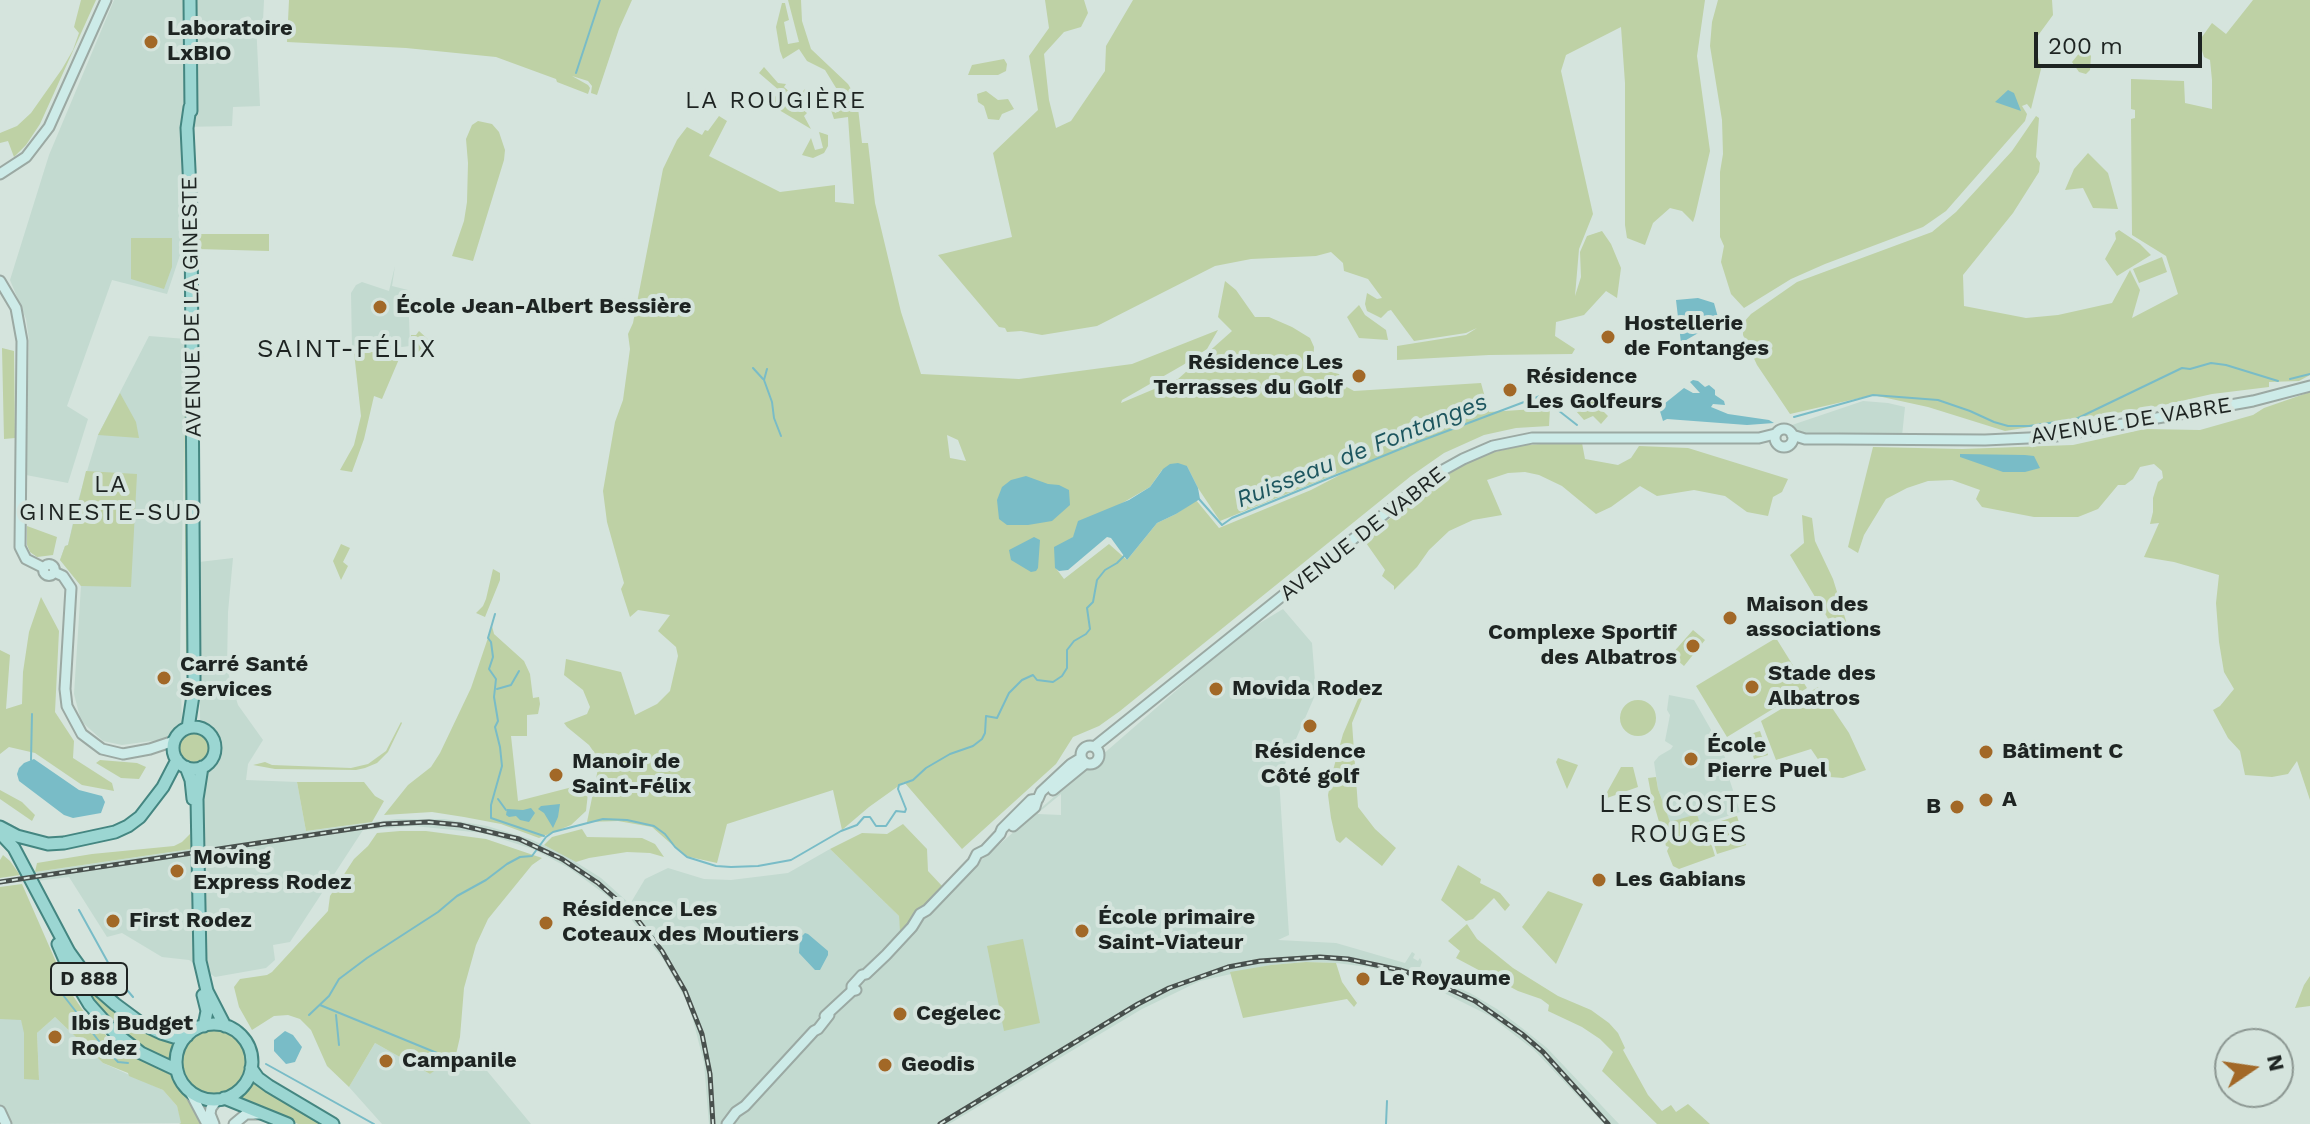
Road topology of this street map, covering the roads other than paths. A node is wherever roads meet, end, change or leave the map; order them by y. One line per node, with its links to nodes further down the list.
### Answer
1 (106, 0): 3 (main road)
2 (190, 0): 8 (main road, AVENUE DE LA GINESTE)
3 (0, 174)
4 (0, 281): 12 (main road)
5 (2310, 386): 7 (main road, AVENUE DE VABRE)
6 (1775, 439): 7 (main road); 7 (main road); 34 (main road, AVENUE DE VABRE)
7 (1792, 439)
8 (194, 689): 9 (main road, AVENUE DE LA GINESTE); 10 (main road, AVENUE DE LA GINESTE)
9 (188, 728): 10 (main road); 11 (main road)
10 (202, 728): 14 (main road)
11 (174, 741): 12 (main road); 13 (main road)
12 (156, 748): 13 (main road)
13 (180, 761): 14 (main road); 15 (main road); 19 (main road)
14 (202, 767): 20 (main road)
15 (0, 830): 17 (main road, D 888)
16 (0, 841): 17 (main road, D 888)
17 (18, 858): 18 (main road, D 888)
18 (29, 877): 21 (main road, D 888); 23 (main road, D 888)
19 (204, 1026): 20 (main road); 21 (main road)
20 (225, 1026): 22 (main road)
21 (187, 1036): 23 (main road)
22 (251, 1068): 25 (main road); 33 (main road)
23 (177, 1070): 24 (main road)
24 (189, 1090): 25 (main road); 29 (main road)
25 (221, 1099): 27 (main road); 30 (main road)
26 (0, 1111): 28 (main road)
27 (268, 1115): 31 (main road); 32 (main road)
28 (6, 1124)
29 (207, 1124)
30 (214, 1124)
31 (234, 1124)
32 (288, 1124)
33 (333, 1124)
34 (728, 1124)

